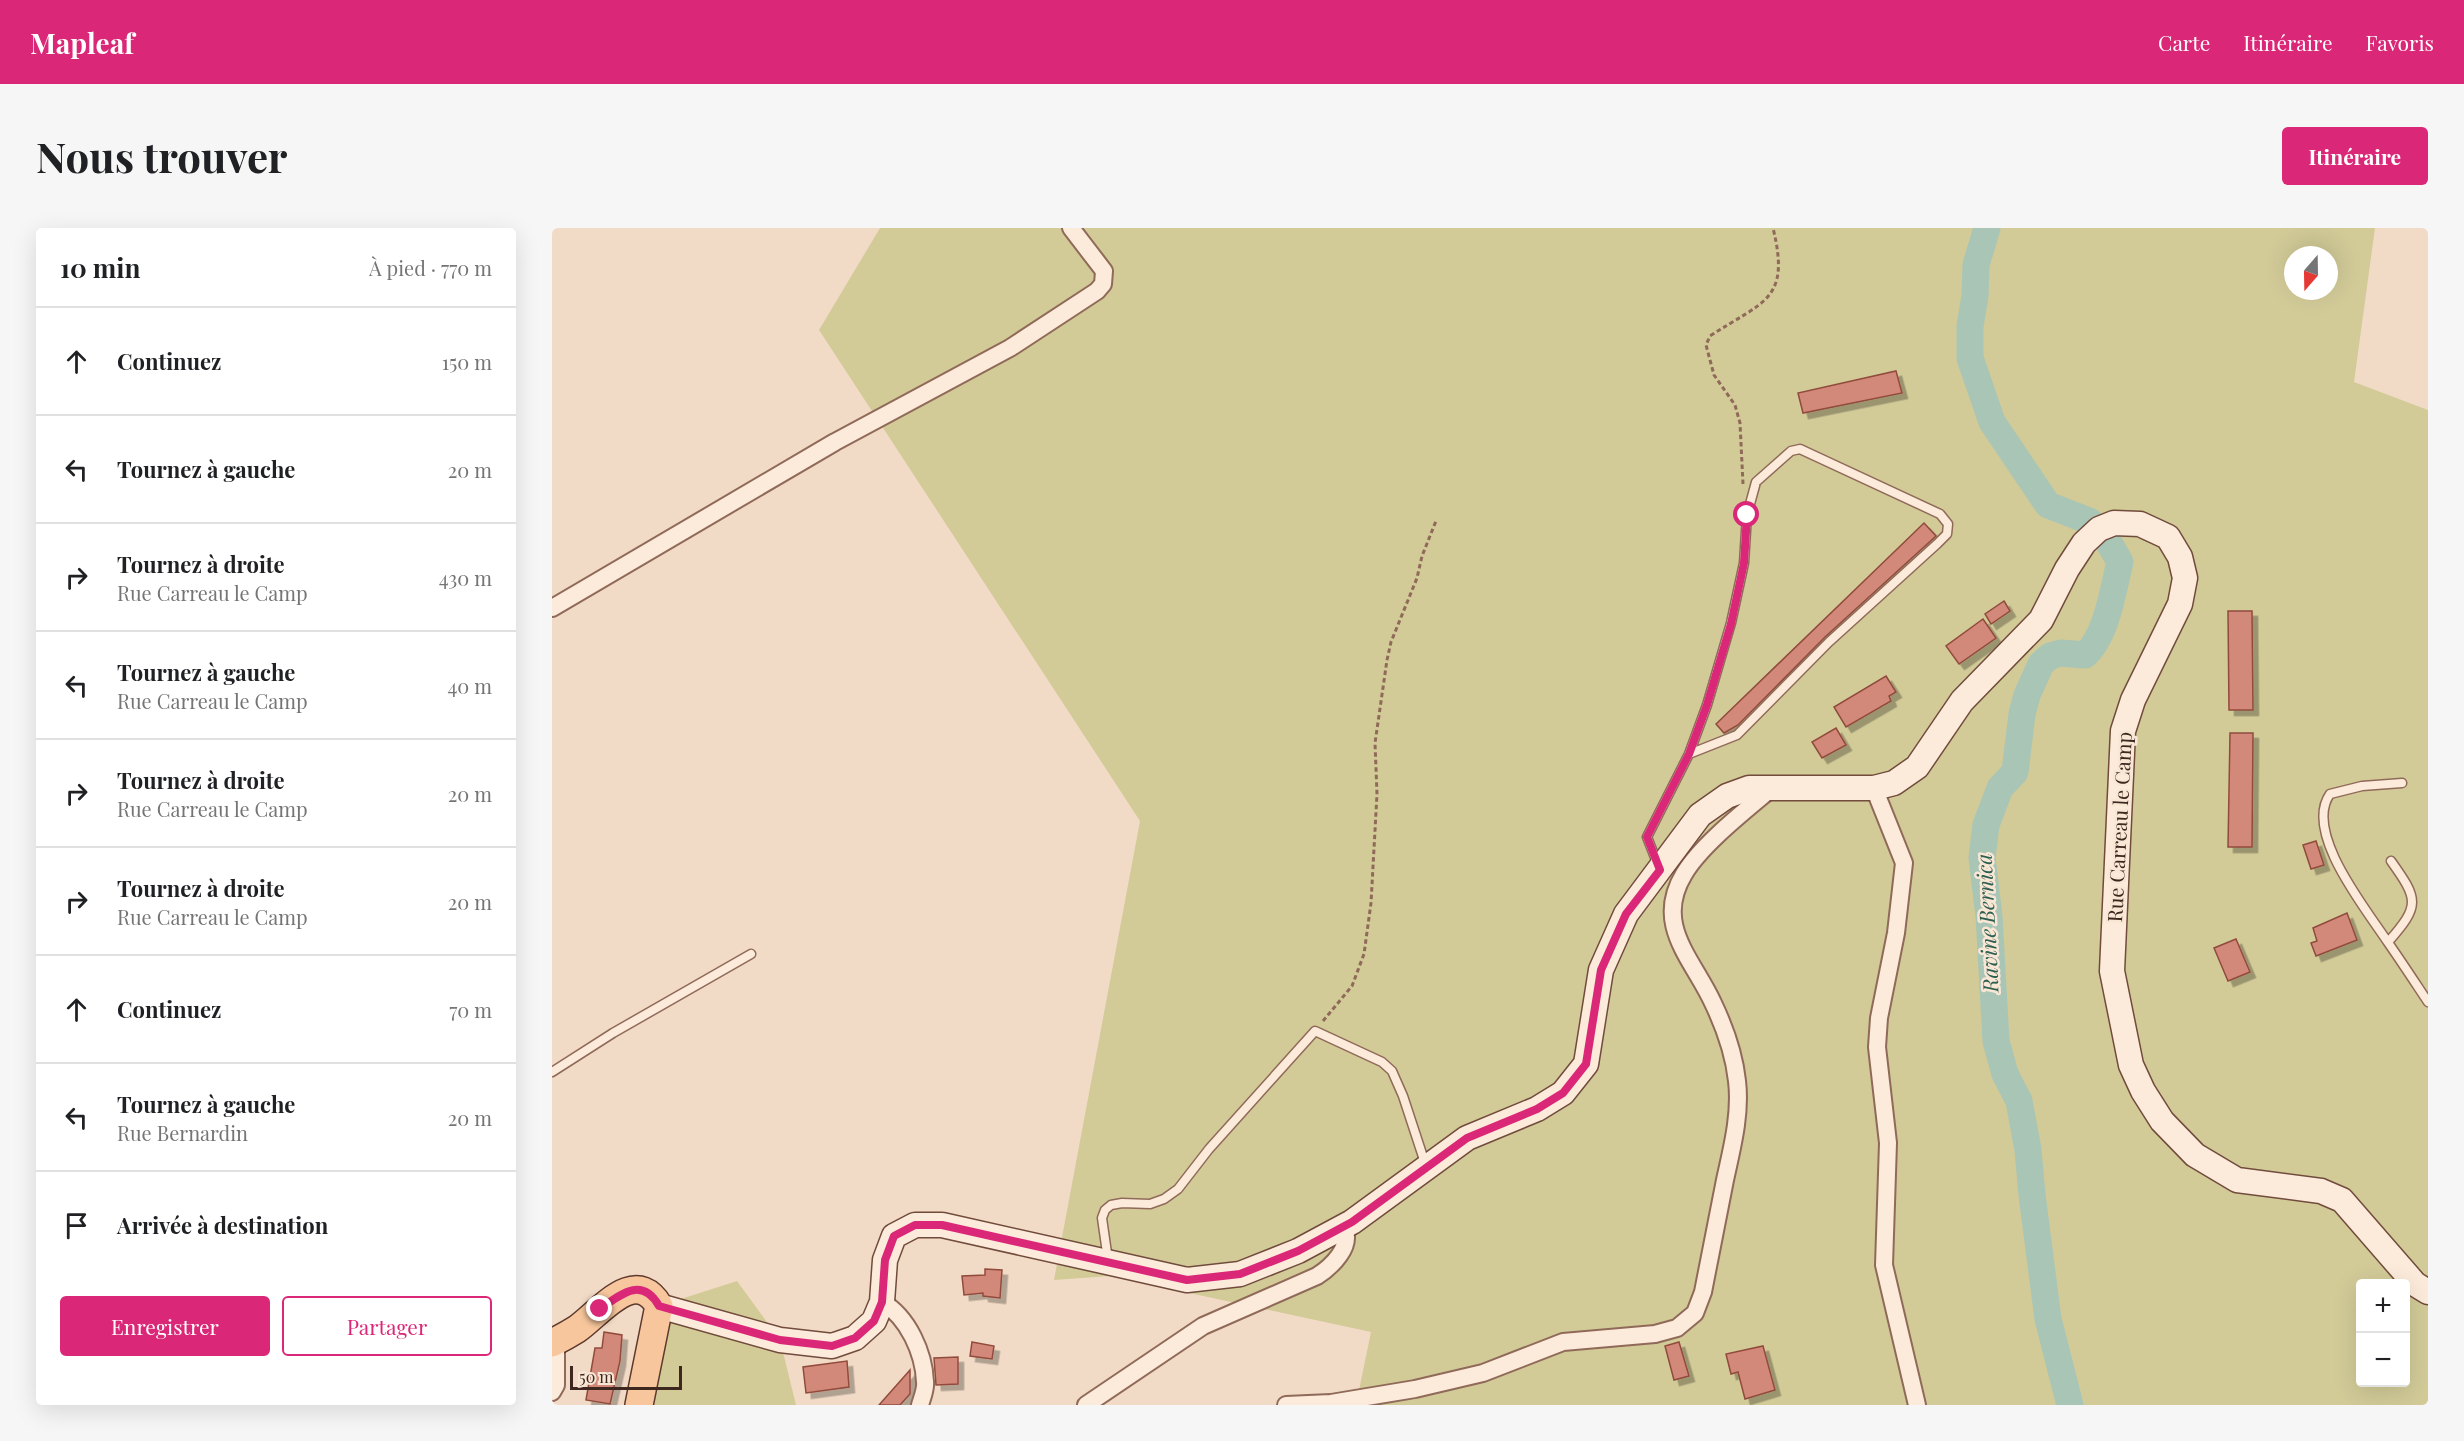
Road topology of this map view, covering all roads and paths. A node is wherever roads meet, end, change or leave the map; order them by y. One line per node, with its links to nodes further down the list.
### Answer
1 (1071, 228): 5 (street)
2 (1773, 228): 3 (path)
3 (1750, 500): 6 (lane); 6 (lane)
4 (1436, 521): 15 (path)
5 (552, 608)
6 (1689, 754): 11 (lane)
7 (2402, 783): 12 (lane)
8 (1772, 788): 9 (main road, Rue Carreau le Camp); 11 (main road, Rue Carreau le Camp); 28 (street)
9 (1874, 788): 20 (main road, Rue Carreau le Camp); 29 (street)
10 (2391, 861): 12 (lane)
11 (1660, 870): 17 (main road, Rue Carreau le Camp)
12 (2388, 942): 14 (lane)
13 (752, 954): 16 (lane)
14 (2428, 1002)
15 (1315, 1031): 17 (lane); 19 (lane)
16 (552, 1072)
17 (1426, 1166): 18 (main road, Rue Carreau le Camp)
18 (1343, 1227): 19 (main road, Rue Carreau le Camp); 27 (street)
19 (1108, 1262): 21 (main road, Rue Carreau le Camp)
20 (2428, 1292)
21 (882, 1302): 22 (main road, Rue Carreau le Camp); 26 (street)
22 (659, 1306): 23 (main road); 25 (main road)
23 (554, 1342): 24 (street)
24 (552, 1392)
25 (639, 1405)
26 (920, 1405)
27 (1086, 1405)
28 (1286, 1405)
29 (1917, 1405)

